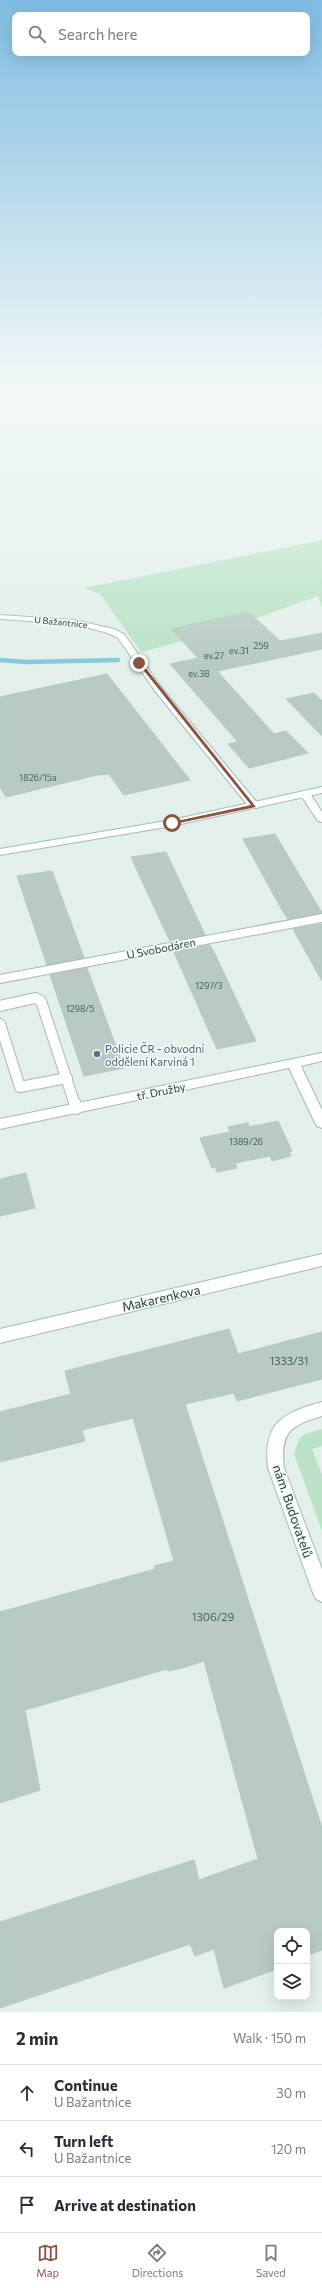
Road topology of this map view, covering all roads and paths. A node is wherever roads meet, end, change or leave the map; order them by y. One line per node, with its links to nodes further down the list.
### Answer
1 (0, 617): 4 (street, U Bažantnice)
2 (322, 790): 3 (street)
3 (305, 794): 4 (street); 5 (street)
4 (254, 806): 6 (street)
5 (322, 820)
6 (0, 852)
7 (322, 918): 8 (street, U Svobodáren)
8 (0, 979)
9 (0, 1006): 13 (lane)
10 (0, 1024): 13 (lane)
11 (322, 1057): 12 (street, tř. Družby)
12 (293, 1063): 14 (street, tř. Družby); 15 (street)
13 (67, 1078): 14 (lane)
14 (76, 1108): 16 (street, tř. Družby)
15 (322, 1123)
16 (0, 1124)
17 (322, 1260): 18 (street, Makarenkova)
18 (0, 1336)
19 (322, 1409): 20 (street, nám. Budovatelů)
20 (322, 1592)

